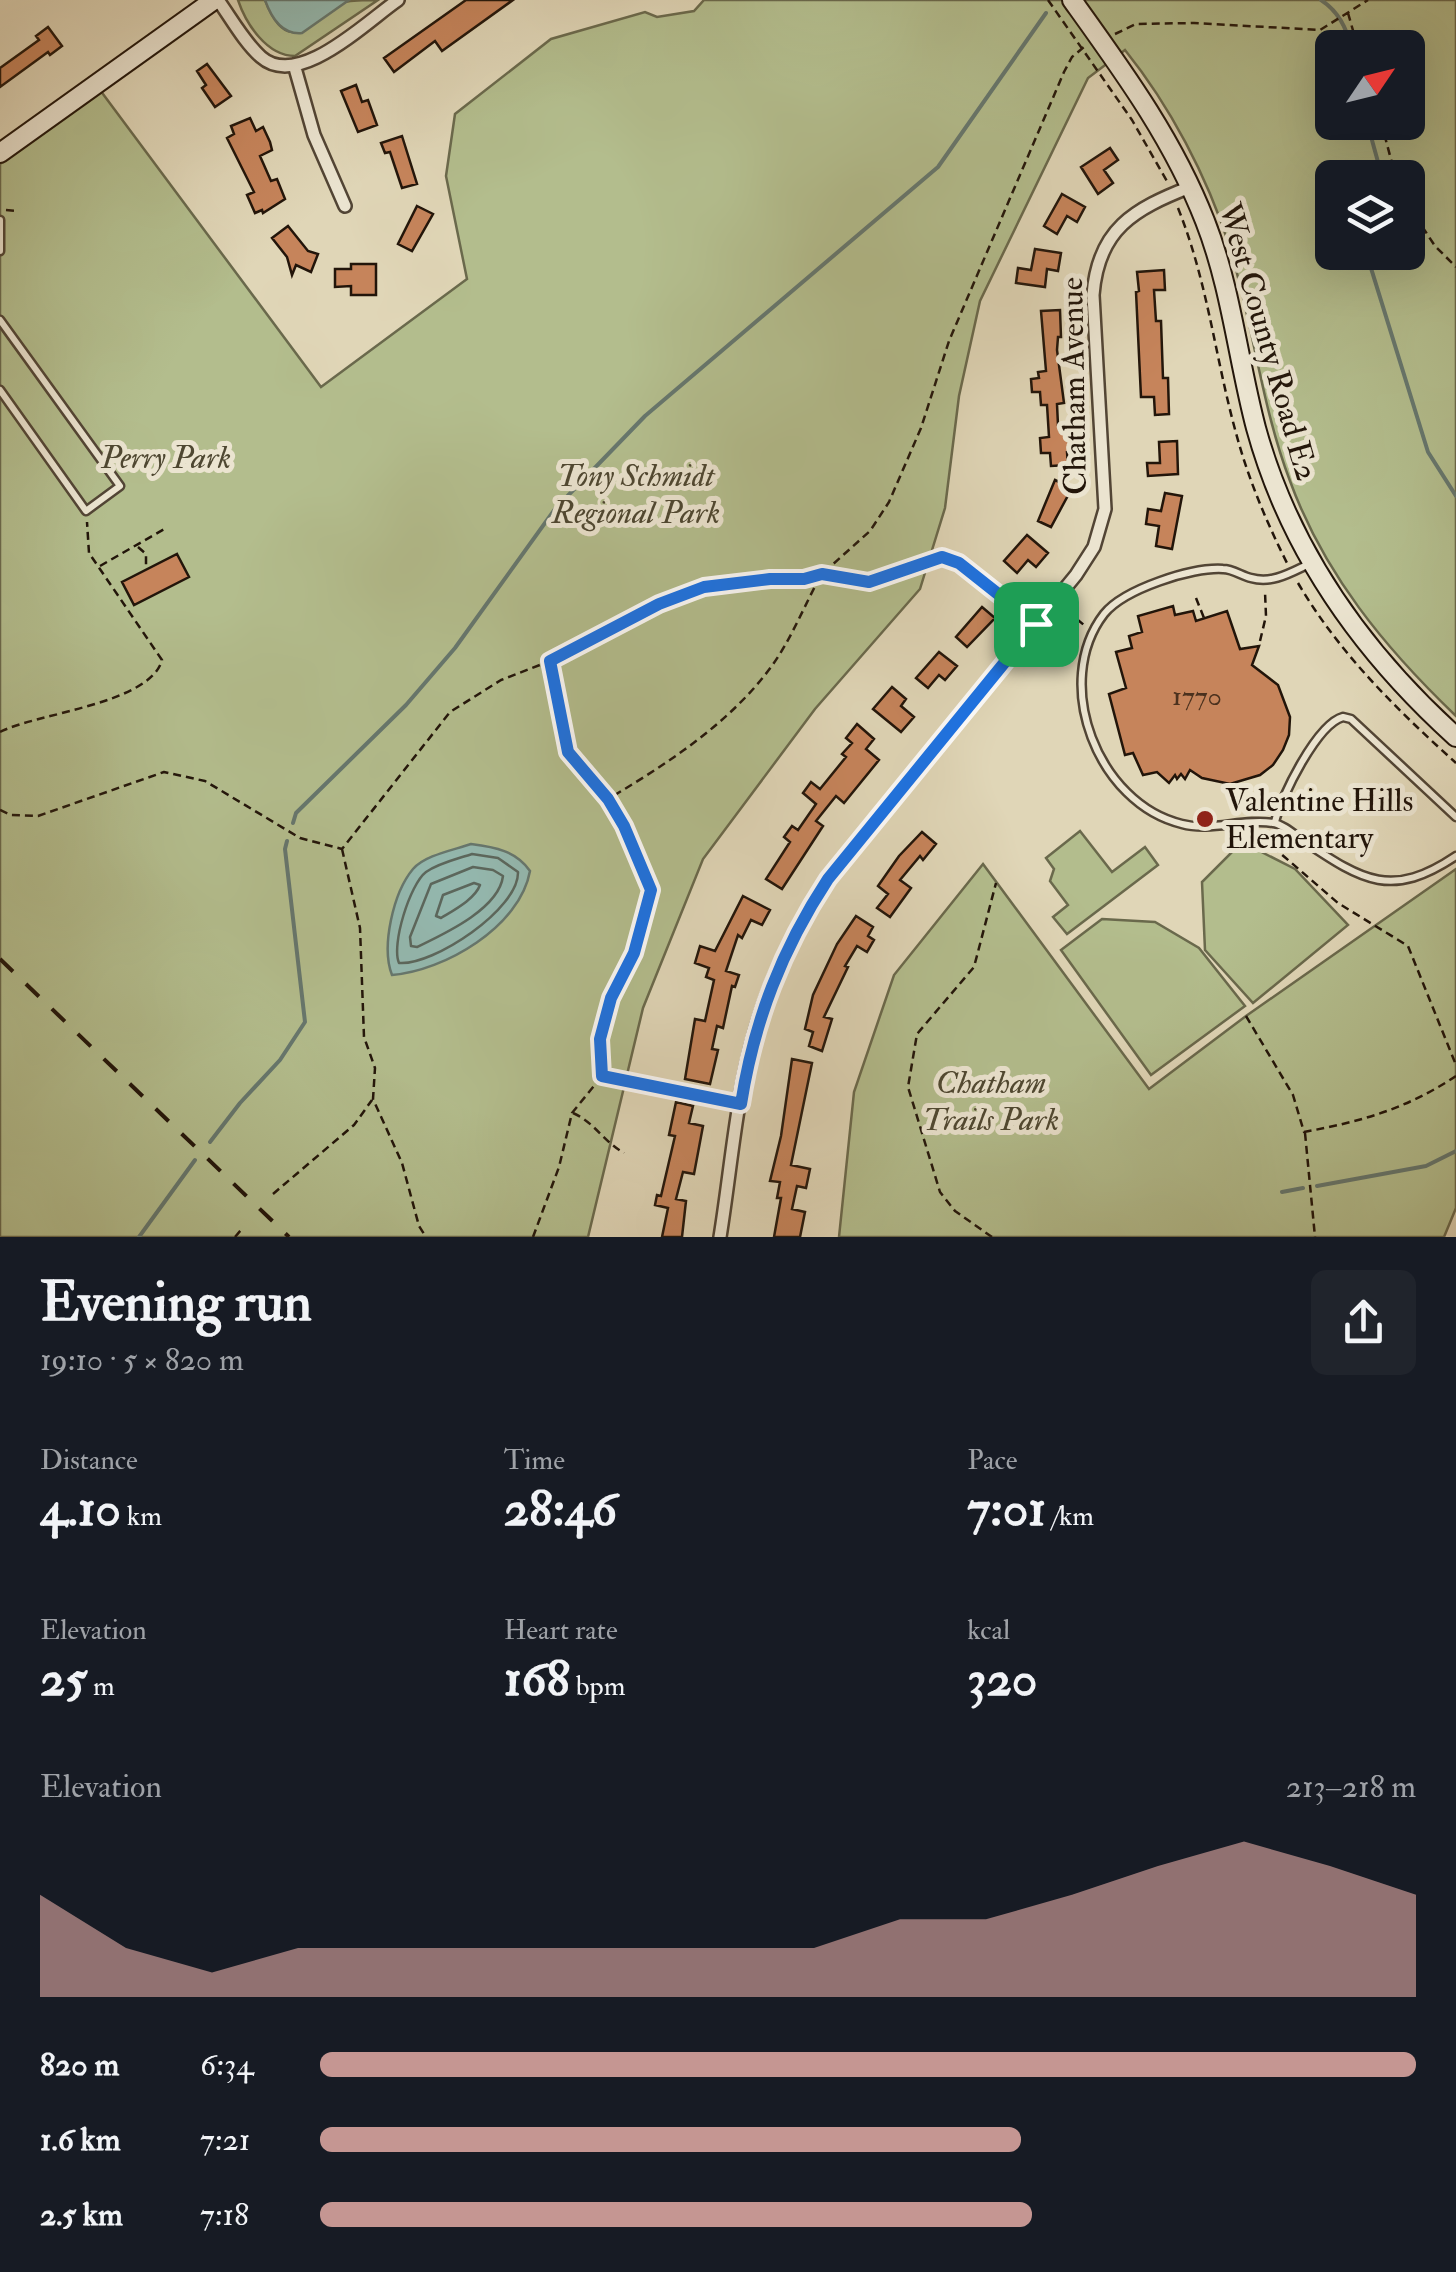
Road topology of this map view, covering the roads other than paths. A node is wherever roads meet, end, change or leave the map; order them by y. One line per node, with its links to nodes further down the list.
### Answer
1 (216, 0): 4 (street); 5 (street)
2 (398, 0): 4 (street)
3 (1072, 0): 6 (street, West County Road E2)
4 (294, 68): 7 (street)
5 (0, 153)
6 (1190, 186): 12 (street, West County Road E2); 17 (street, Chatham Avenue)
7 (345, 206)
8 (0, 220): 9 (lane)
9 (0, 250)
10 (0, 320): 11 (lane)
11 (0, 390)
12 (1310, 563): 13 (street, West County Road E2); 15 (lane)
13 (1456, 737)
14 (1456, 818): 15 (lane)
15 (1275, 822): 16 (lane)
16 (1456, 856)
17 (720, 1237)

